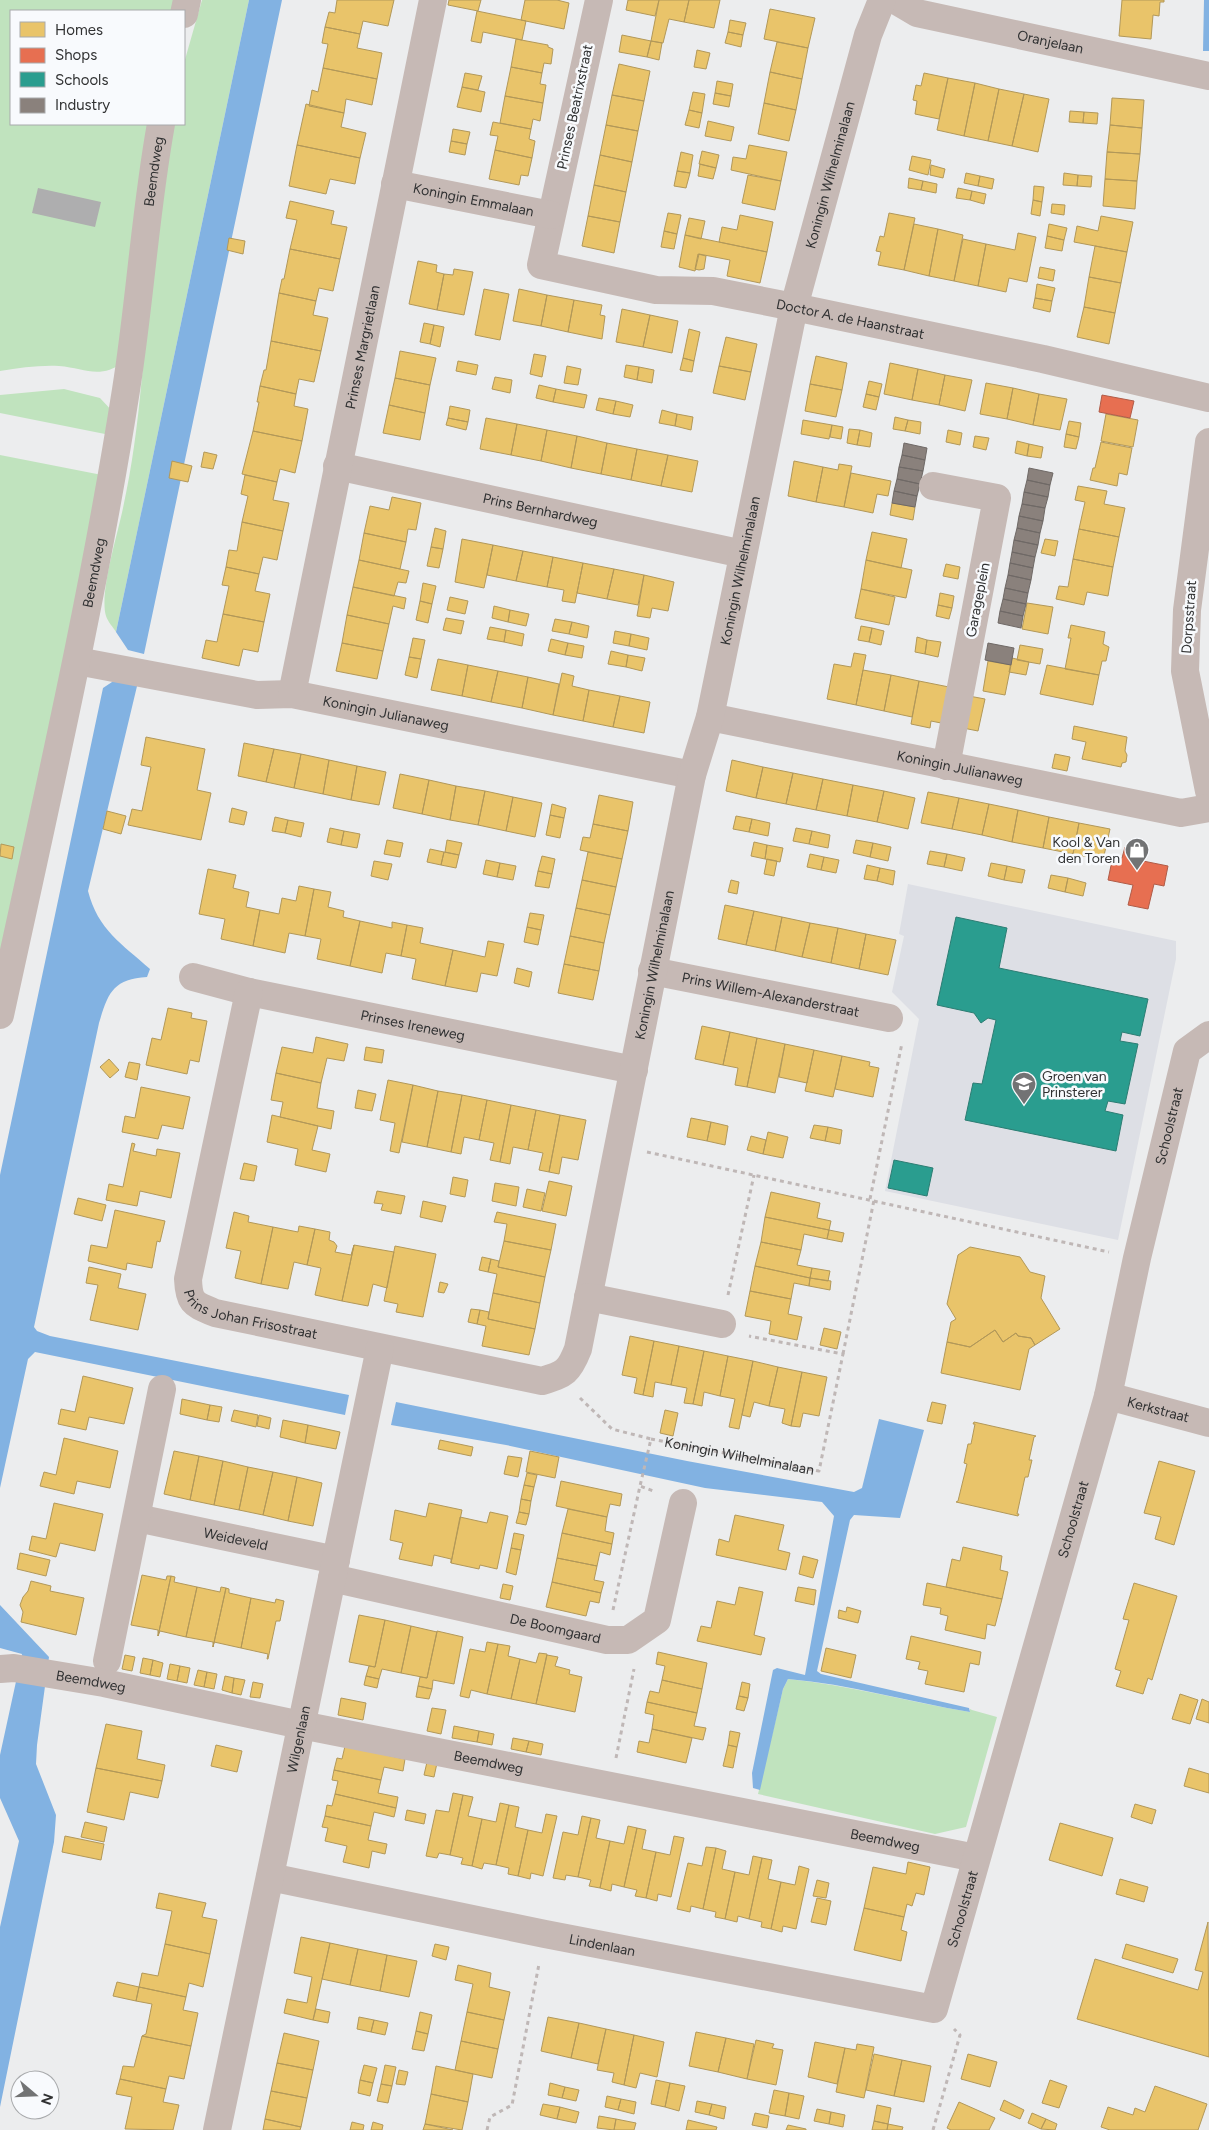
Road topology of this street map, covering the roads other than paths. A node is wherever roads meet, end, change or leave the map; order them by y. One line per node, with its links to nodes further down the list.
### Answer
1 (432, 0): 7 (street, Prinses Margrietlaan)
2 (599, 0): 8 (street, Prinses Beatrixstraat)
3 (882, 0): 9 (street, Koningin Wilhelminalaan)
4 (910, 4): 5 (street, Oranjelaan)
5 (1209, 76)
6 (160, 125): 15 (street, Beemdweg)
7 (395, 184): 8 (street, Koningin Emmalaan); 12 (street, Prinses Margrietlaan)
8 (551, 215): 9 (street, Doctor A. de Haanstraat)
9 (794, 307): 10 (street, Doctor A. de Haanstraat); 14 (street, Koningin Wilhelminalaan)
10 (1209, 398)
11 (1209, 442): 20 (street, Dorpsstraat)
12 (337, 466): 14 (street, Prins Bernhardweg); 16 (street, Prinses Margrietlaan)
13 (934, 486): 18 (street, Garageplein)
14 (743, 554): 17 (street, Koningin Wilhelminalaan)
15 (77, 661): 16 (street, Koningin Julianaweg); 25 (street, Beemdweg)
16 (292, 694): 19 (street, Koningin Julianaweg)
17 (710, 717): 18 (street, Koningin Julianaweg); 19 (street, Koningin Wilhelminalaan)
18 (946, 766): 21 (street, Koningin Julianaweg)
19 (692, 775): 22 (street, Koningin Wilhelminalaan)
20 (1209, 791)
21 (1209, 808)
22 (652, 972): 26 (street, Prins Willem-Alexanderstraat); 28 (street, Koningin Wilhelminalaan)
23 (193, 977): 24 (street, Prinses Ireneweg)
24 (250, 992): 28 (street, Prinses Ireneweg); 31 (street, Prins Johan Frisostraat)
25 (0, 1015)
26 (889, 1018)
27 (1209, 1035): 34 (street, Schoolstraat)
28 (634, 1070): 29 (street, Koningin Wilhelminalaan)
29 (588, 1297): 30 (street); 32 (street, Koningin Wilhelminalaan)
30 (722, 1324)
31 (380, 1348): 32 (street, Prins Johan Frisostraat); 38 (street, Wilgenlaan)
32 (558, 1376)
33 (162, 1389): 37 (street)
34 (1108, 1396): 35 (street, Kerkstraat); 42 (street, Schoolstraat)
35 (1209, 1423)
36 (683, 1503): 38 (street, De Boomgaard)
37 (137, 1518): 38 (street, Weideveld); 39 (street)
38 (334, 1569): 41 (street, Wilgenlaan)
39 (107, 1660)
40 (7, 1668): 41 (street, Beemdweg)
41 (301, 1725): 42 (street, Beemdweg); 43 (street, Wilgenlaan)
42 (976, 1858): 44 (street, Schoolstraat)
43 (270, 1877): 44 (street, Lindenlaan); 45 (street, Wilgenlaan)
44 (934, 2009)
45 (217, 2130)

